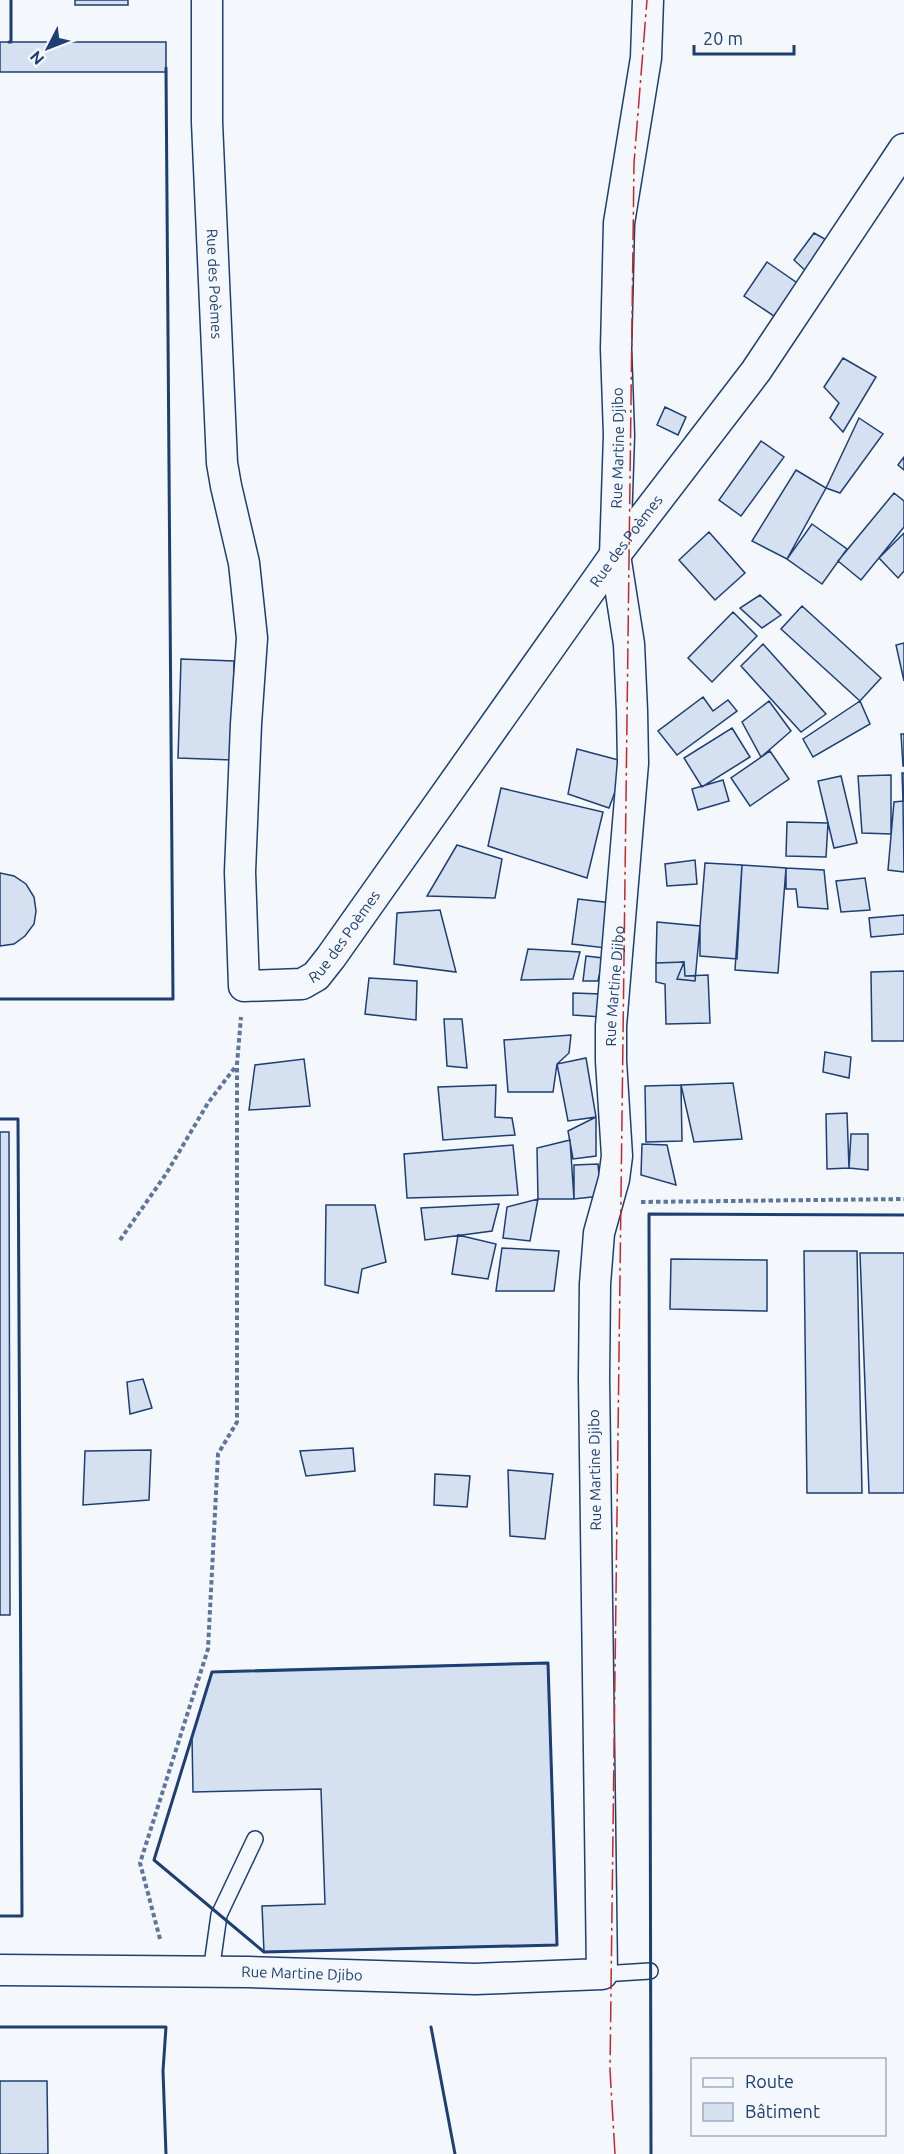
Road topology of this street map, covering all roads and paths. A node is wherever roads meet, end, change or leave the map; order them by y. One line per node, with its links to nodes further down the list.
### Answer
1 (207, 0): 5 (street, Rue des Poèmes)
2 (648, 0): 4 (street, Rue Martine Djibo)
3 (904, 148): 4 (street, Rue des Poèmes)
4 (615, 555): 5 (street, Rue des Poèmes); 8 (street, Rue Martine Djibo)
5 (244, 986): 6 (path)
6 (237, 1064): 9 (path); 12 (path)
7 (904, 1199): 8 (path)
8 (607, 1202): 15 (street, Rue Martine Djibo)
9 (120, 1240)
10 (255, 1839): 14 (lane)
11 (0, 1970): 12 (street, Rue Martine Djibo)
12 (169, 1971): 14 (street, Rue Martine Djibo)
13 (650, 1971): 15 (lane, Rue Martine Djibo)
14 (211, 1972): 15 (street, Rue Martine Djibo)
15 (602, 1974)

